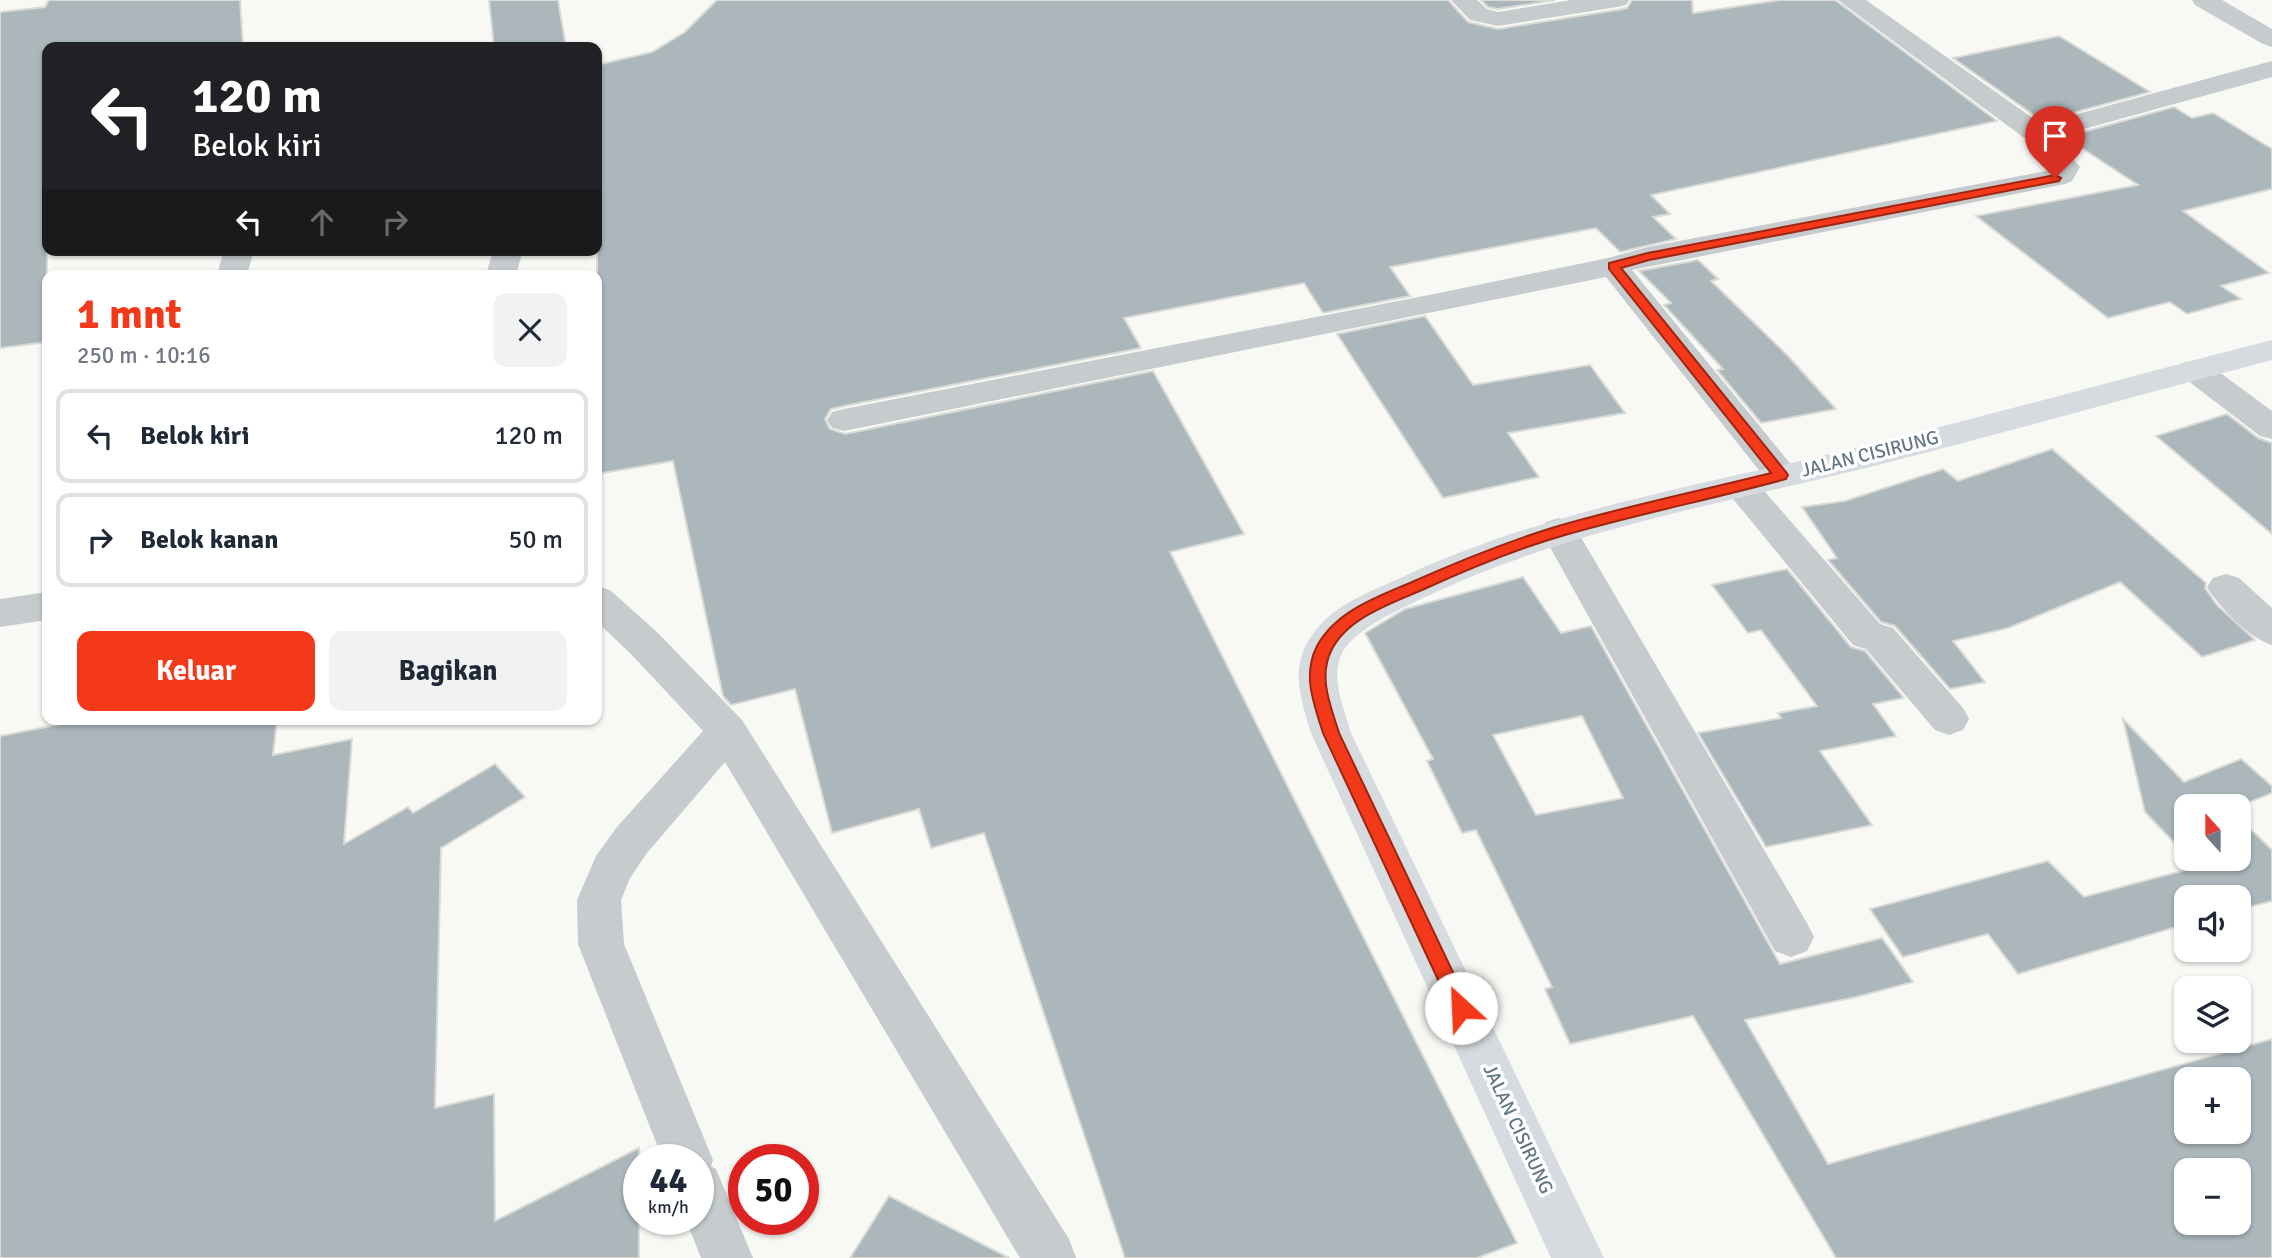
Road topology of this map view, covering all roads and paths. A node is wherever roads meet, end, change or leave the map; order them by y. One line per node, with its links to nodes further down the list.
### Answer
1 (1463, 0): 2 (street)
2 (1618, 0)
3 (1850, 0): 7 (street)
4 (2204, 0): 5 (street)
5 (2272, 39)
6 (2272, 69): 7 (street)
7 (2036, 134): 8 (street)
8 (1613, 266): 11 (street); 13 (street)
9 (2272, 350): 10 (main road, JALAN CISIRUNG)
10 (2195, 370): 12 (street); 13 (main road, JALAN CISIRUNG)
11 (844, 420)
12 (2272, 428)
13 (1781, 475): 14 (main road, JALAN CISIRUNG)
14 (1741, 486): 15 (main road, JALAN CISIRUNG); 21 (street)
15 (1559, 531): 23 (street); 28 (main road, JALAN CISIRUNG)
16 (2226, 587): 20 (street)
17 (602, 605): 22 (street)
18 (42, 607): 19 (street)
19 (0, 613)
20 (2272, 631)
21 (1949, 719)
22 (728, 731): 24 (street); 27 (street)
23 (1791, 937)
24 (682, 1144)
25 (714, 1226): 26 (street)
26 (727, 1258)
27 (1050, 1258)
28 (1578, 1258)

